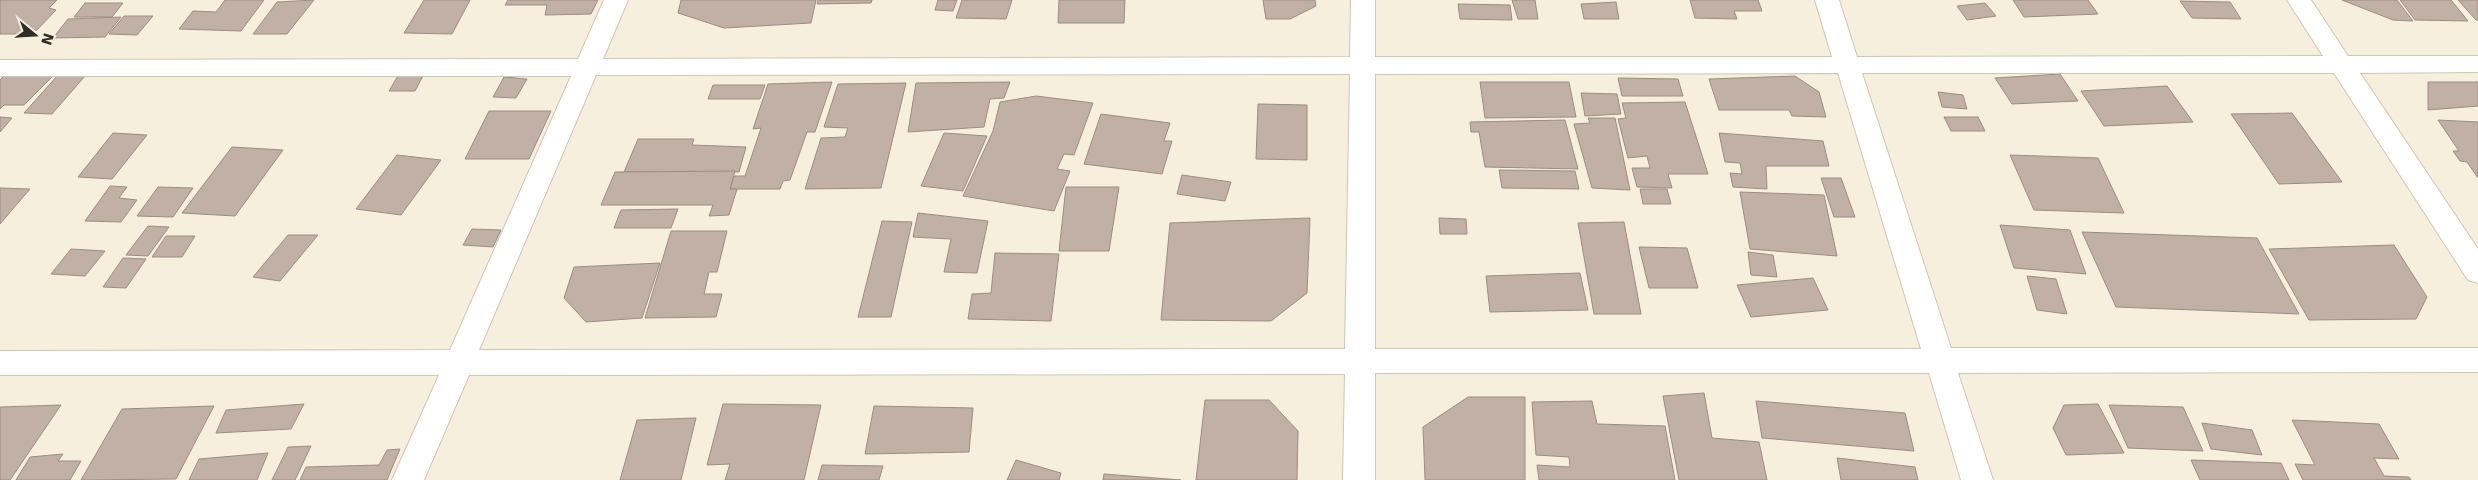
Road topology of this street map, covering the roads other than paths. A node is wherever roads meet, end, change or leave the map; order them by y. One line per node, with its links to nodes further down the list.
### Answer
1 (616, 0): 9 (street)
2 (1363, 0): 8 (street)
3 (1827, 0): 7 (street)
4 (2299, 0): 5 (street)
5 (2342, 64): 6 (street); 7 (street); 11 (street)
6 (2478, 64)
7 (1847, 65): 8 (street); 12 (street)
8 (1363, 66): 9 (street); 14 (street)
9 (585, 67): 10 (street); 15 (street)
10 (0, 68)
11 (2478, 272)
12 (1939, 360): 13 (street); 14 (street); 19 (street)
13 (2478, 360)
14 (1360, 361): 15 (street); 18 (street)
15 (458, 362): 16 (street); 17 (street)
16 (0, 363)
17 (408, 480)
18 (1359, 480)
19 (1977, 480)

